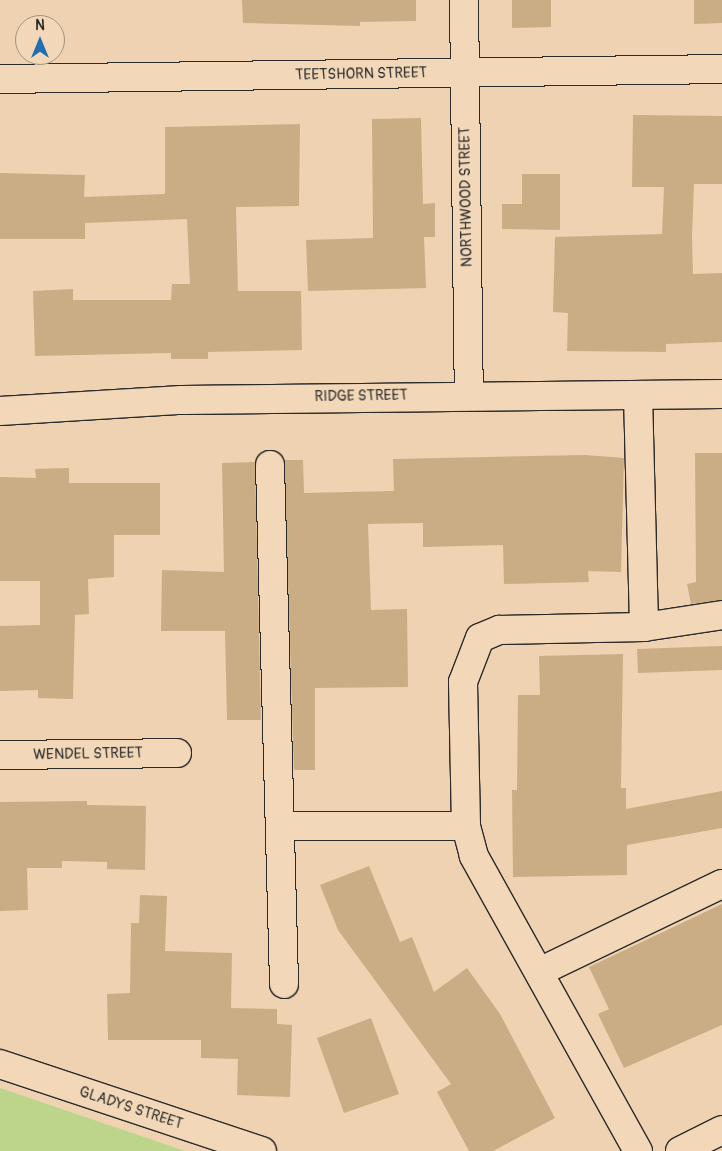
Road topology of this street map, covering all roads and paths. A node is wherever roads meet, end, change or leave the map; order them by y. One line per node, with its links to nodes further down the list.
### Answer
1 (464, 0): 3 (street, NORTHWOOD STREET)
2 (722, 69): 3 (street, TEETSHORN STREET)
3 (465, 72): 4 (street, TEETSHORN STREET); 5 (street, NORTHWOOD STREET)
4 (0, 79)
5 (469, 394): 6 (street, RIDGE STREET); 8 (street, RIDGE STREET)
6 (638, 394): 7 (street, RIDGE STREET); 11 (street)
7 (722, 394)
8 (0, 411)
9 (270, 465): 14 (street)
10 (722, 615): 11 (street)
11 (644, 627): 15 (street)
12 (177, 753): 13 (street, WENDEL STREET)
13 (0, 755)
14 (280, 826): 15 (street); 18 (street)
15 (466, 826): 17 (street)
16 (722, 884): 17 (street)
17 (539, 972): 22 (street)
18 (284, 984)
19 (0, 1064): 21 (street, GLADYS STREET)
20 (722, 1130): 23 (street)
21 (262, 1151)
22 (638, 1151)
23 (680, 1151)

